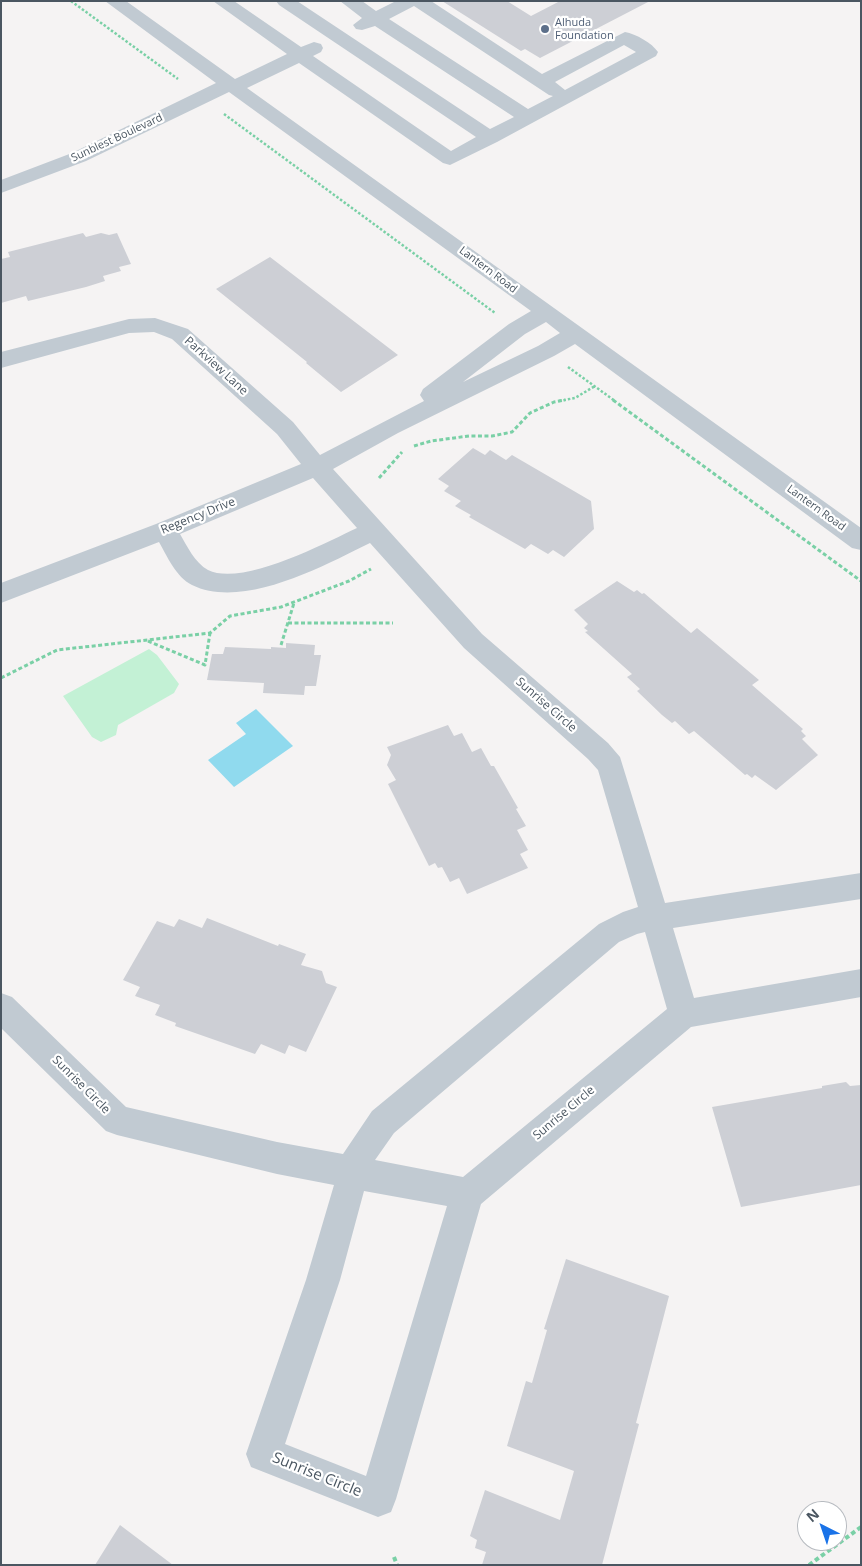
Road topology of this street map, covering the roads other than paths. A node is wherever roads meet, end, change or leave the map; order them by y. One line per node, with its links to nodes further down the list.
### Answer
1 (114, 1): 11 (street, Lantern Road)
2 (222, 1): 9 (street)
3 (285, 1): 8 (street)
4 (349, 1): 7 (street)
5 (410, 1): 7 (street, Sunblest Boulevard)
6 (418, 1): 10 (street)
7 (376, 18): 8 (street, Sunblest Boulevard); 13 (street)
8 (338, 36): 9 (street, Sunblest Boulevard); 14 (street)
9 (300, 55): 11 (street, Sunblest Boulevard); 14 (street)
10 (542, 81): 12 (street); 12 (street)
11 (232, 85): 15 (street, Sunblest Boulevard); 16 (street, Lantern Road)
12 (566, 97): 13 (street)
13 (527, 117): 14 (street)
14 (490, 138)
15 (1, 187)
16 (545, 312): 17 (street, Lantern Road); 19 (street, Regency Drive)
17 (574, 334): 19 (street, Regency Drive); 23 (street, Lantern Road)
18 (1, 360): 20 (street, Parkview Lane)
19 (390, 427): 20 (street, Regency Drive)
20 (317, 467): 21 (street, Regency Drive); 22 (street, Sunrise Circle)
21 (165, 530): 22 (street); 24 (street, Regency Drive)
22 (374, 530): 26 (street, Sunrise Circle)
23 (861, 541)
24 (1, 593)
25 (861, 886): 26 (street, Sunrise Circle)
26 (656, 917): 29 (street, Sunrise Circle); 30 (street, Sunrise Circle)
27 (861, 983): 29 (street, Sunrise Circle)
28 (1, 1007): 30 (street, Sunrise Circle)
29 (684, 1014): 31 (street, Sunrise Circle)
30 (353, 1172): 31 (street, Sunrise Circle); 31 (street, Sunrise Circle)
31 (468, 1194)

